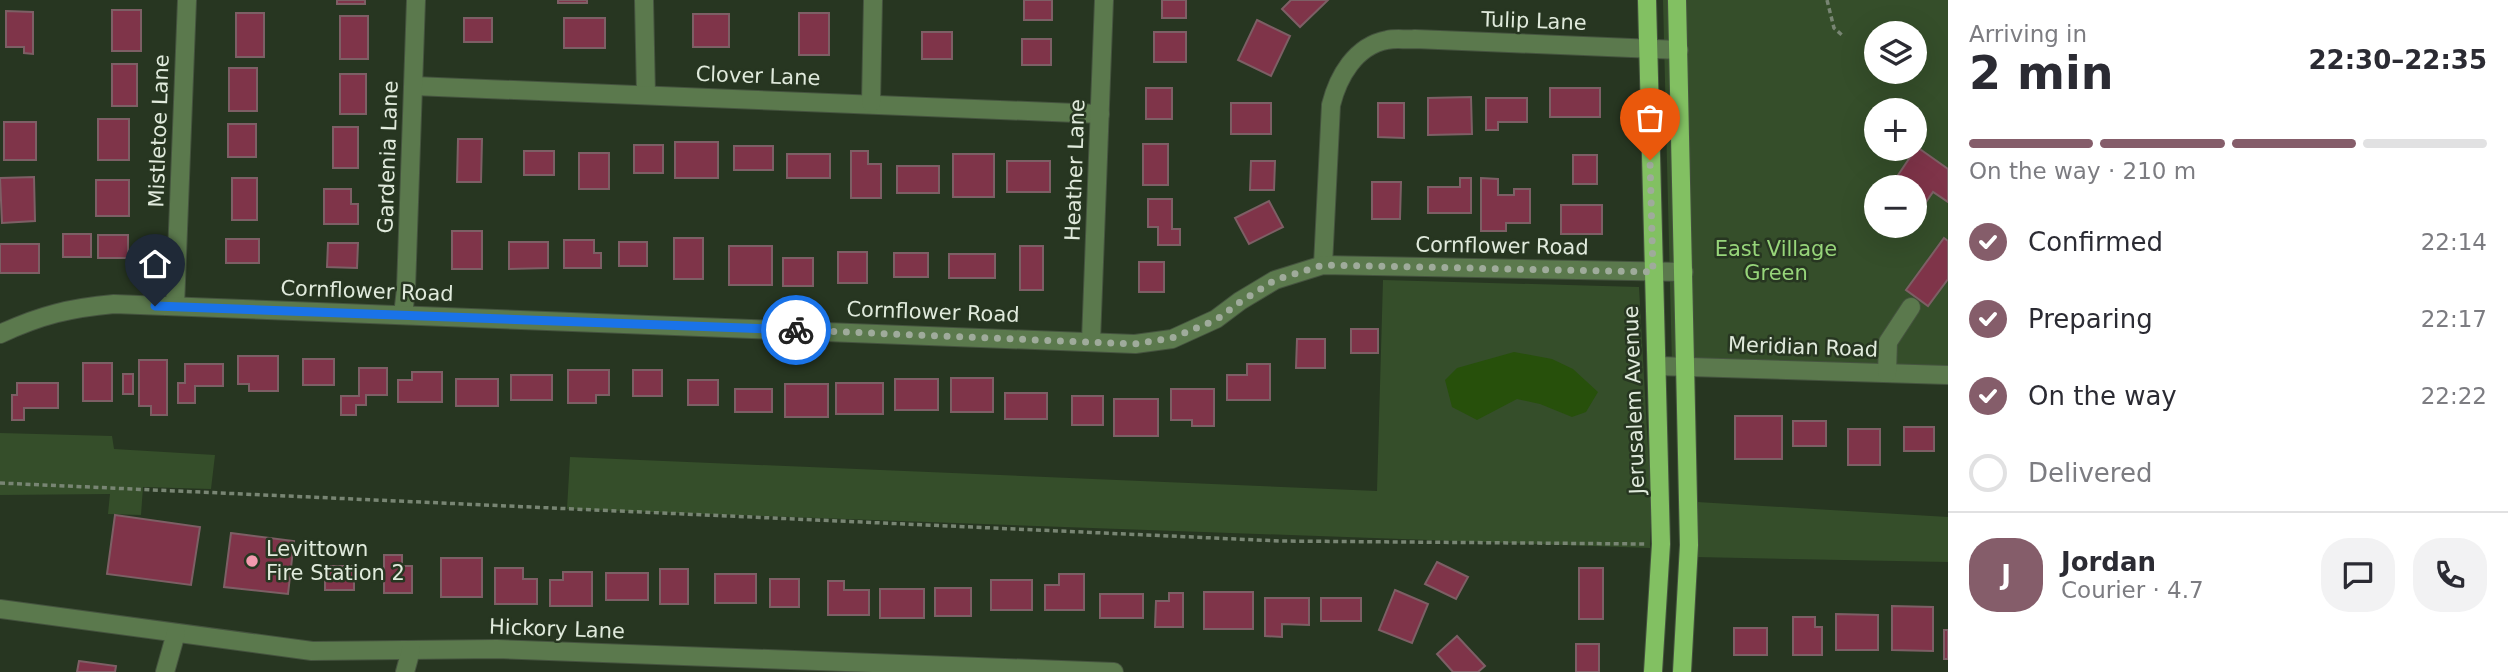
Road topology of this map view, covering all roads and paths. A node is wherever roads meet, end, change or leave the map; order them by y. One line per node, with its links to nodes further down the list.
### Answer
1 (187, 0): 19 (street, Mistletoe Lane)
2 (416, 0): 12 (street, Gardenia Lane)
3 (644, 0): 13 (street)
4 (873, 0): 14 (street)
5 (1104, 0): 15 (street, Heather Lane)
6 (1647, 0): 10 (main road, Jerusalem Avenue)
7 (1677, 0): 11 (main road)
8 (1826, 0): 9 (path)
9 (1843, 36)
10 (1648, 48): 11 (street, Tulip Lane); 16 (street, Tulip Lane); 17 (main road, Jerusalem Avenue)
11 (1679, 50): 18 (main road)
12 (414, 86): 13 (street, Clover Lane); 21 (street, Gardenia Lane)
13 (646, 95): 14 (street, Clover Lane)
14 (871, 103): 15 (street, Clover Lane)
15 (1100, 114): 23 (street, Heather Lane)
16 (1323, 265): 17 (street, Cornflower Road); 23 (street, Cornflower Road)
17 (1653, 272): 18 (street, Cornflower Road); 24 (main road, Jerusalem Avenue)
18 (1684, 272): 25 (main road)
19 (175, 306): 21 (street, Cornflower Road); 22 (street, Cornflower Road)
20 (1912, 307): 26 (street)
21 (403, 315): 23 (street, Cornflower Road)
22 (0, 334)
23 (1091, 341)
24 (1657, 366): 25 (street, Meridian Road); 29 (main road, Jerusalem Avenue)
25 (1686, 366): 26 (street, Meridian Road); 37 (main road)
26 (1887, 373): 27 (street, Meridian Road)
27 (1948, 375)
28 (0, 483): 29 (path)
29 (1661, 544): 36 (main road, Jerusalem Avenue)
30 (0, 609): 31 (street, Hickory Lane)
31 (176, 633): 32 (street, Hickory Lane); 33 (street)
32 (411, 650): 34 (street); 35 (street, Hickory Lane)
33 (166, 672)
34 (405, 672)
35 (1114, 672)
36 (1653, 672)
37 (1682, 672)

